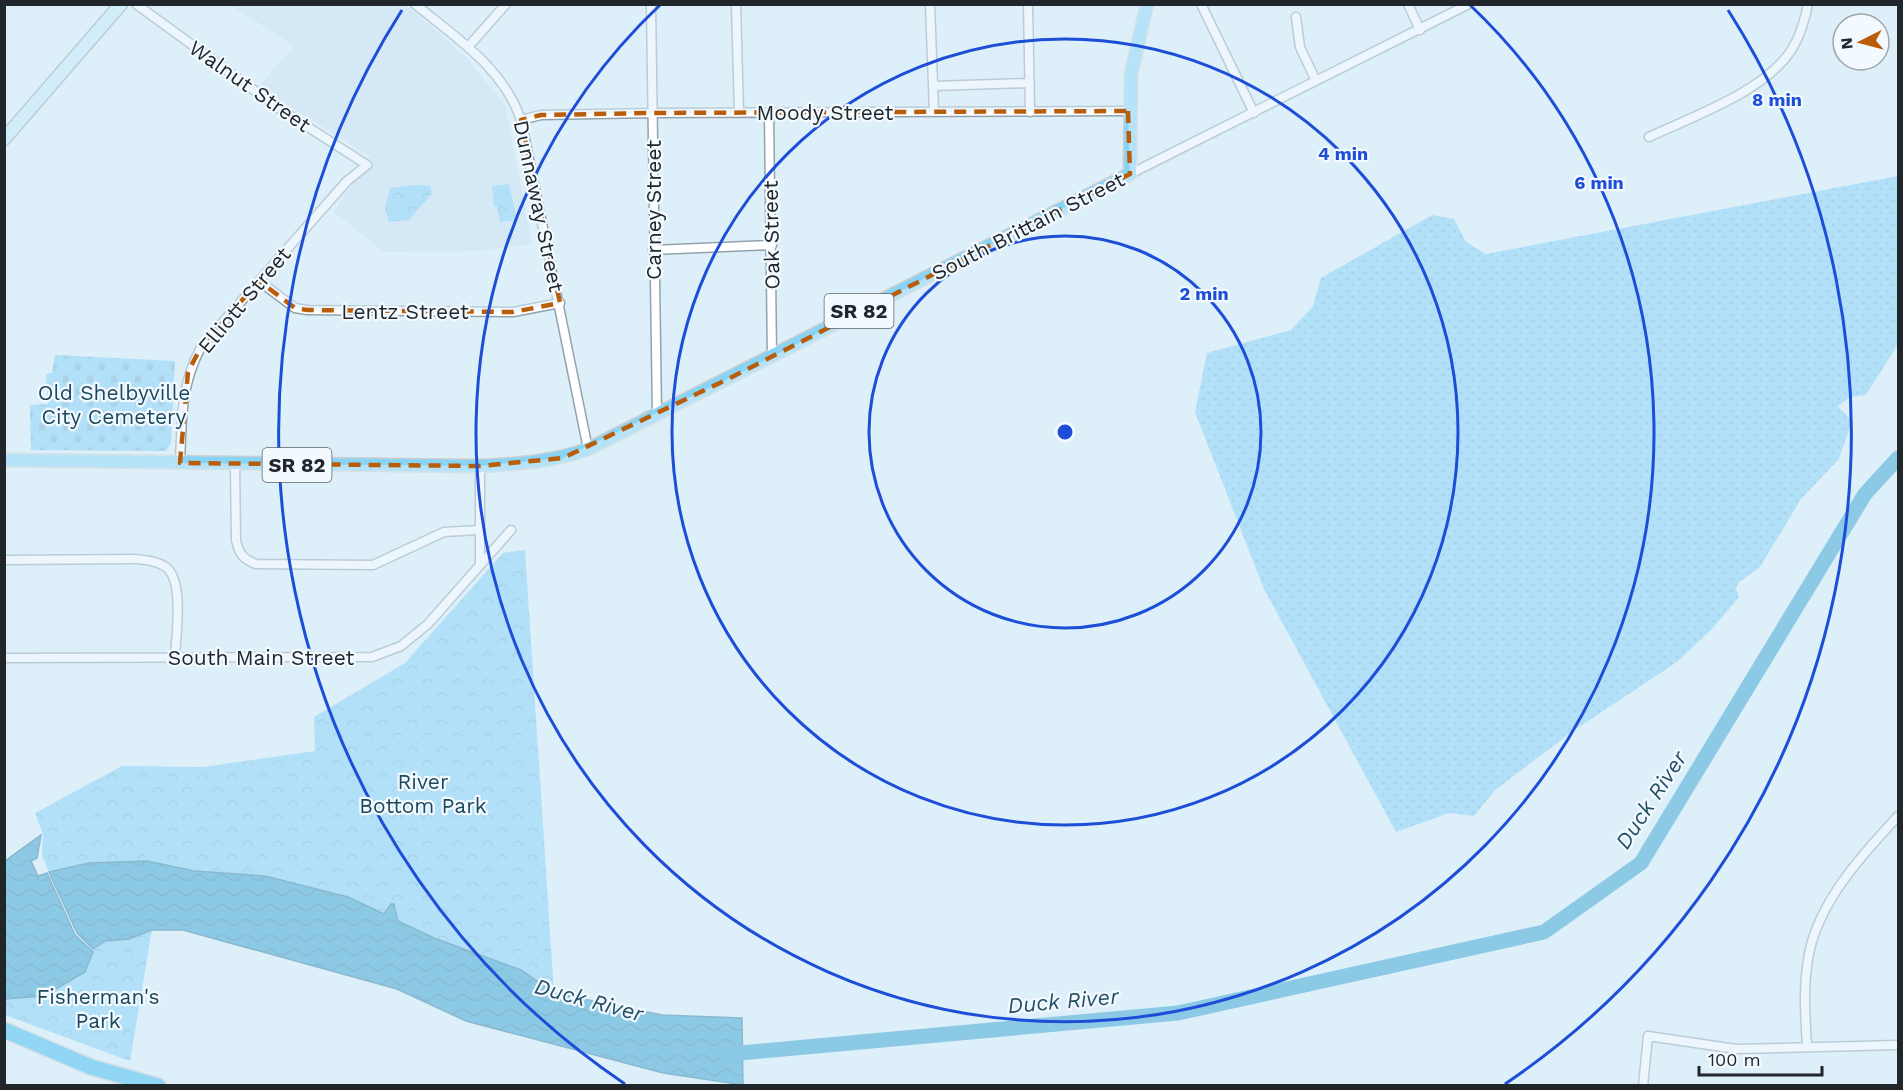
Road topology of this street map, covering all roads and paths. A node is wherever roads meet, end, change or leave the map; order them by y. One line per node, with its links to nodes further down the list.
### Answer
1 (121, 4): 29 (main road)
2 (136, 4): 30 (street, Walnut Street)
3 (415, 4): 16 (street, Dunnaway Street)
4 (506, 4): 16 (street)
5 (651, 4): 23 (street, Carney Street)
6 (736, 4): 24 (street)
7 (930, 4): 19 (street)
8 (1028, 4): 18 (street)
9 (1147, 4): 20 (main road)
10 (1201, 4): 26 (street)
11 (1408, 4): 15 (street)
12 (1469, 4): 15 (street, South Brittain Street)
13 (1808, 4): 28 (street)
14 (1296, 17): 17 (street)
15 (1420, 30): 17 (street, South Brittain Street)
16 (468, 47): 27 (street, Dunnaway Street)
17 (1316, 81): 26 (street, South Brittain Street)
18 (1030, 83): 19 (street); 22 (street)
19 (933, 86): 21 (street)
20 (1128, 111): 22 (street, Moody Street); 31 (main road)
21 (934, 112): 22 (street, Moody Street); 25 (street, Moody Street)
22 (1030, 112)
23 (653, 113): 24 (street, Moody Street); 27 (street, Moody Street); 33 (street, Carney Street)
24 (739, 113): 25 (street, Moody Street)
25 (769, 113): 32 (street, Oak Street)
26 (1254, 113): 31 (street, South Brittain Street)
27 (521, 120): 35 (street, Dunnaway Street)
28 (1649, 137)
29 (4, 139)
30 (367, 165): 34 (street, Elliott Street)
31 (1130, 174): 36 (main road, South Brittain Street / SR 82)
32 (772, 245): 33 (street); 36 (street, Oak Street)
33 (653, 250): 37 (street, Carney Street)
34 (259, 281): 35 (street, Lentz Street); 40 (street, Elliott Street)
35 (560, 303): 38 (street, Dunnaway Street)
36 (772, 357): 37 (main road, South Brittain Street / SR 82)
37 (657, 415): 38 (main road, South Brittain Street / SR 82)
38 (588, 449): 42 (main road, SR 82)
39 (4, 460): 40 (main road, SR 82)
40 (180, 463): 41 (main road, SR 82)
41 (235, 464): 42 (main road, SR 82); 43 (street)
42 (480, 466): 43 (street)
43 (479, 530): 46 (street)
44 (510, 530): 46 (street, South Main Street)
45 (4, 560): 47 (street)
46 (480, 563): 47 (street, South Main Street)
47 (175, 657): 48 (street, South Main Street)
48 (4, 658)
49 (1899, 816): 52 (street)
50 (4, 1030): 53 (highway)
51 (1899, 1045): 52 (street)
52 (1807, 1046): 54 (street)
53 (158, 1086)
54 (1643, 1086)

